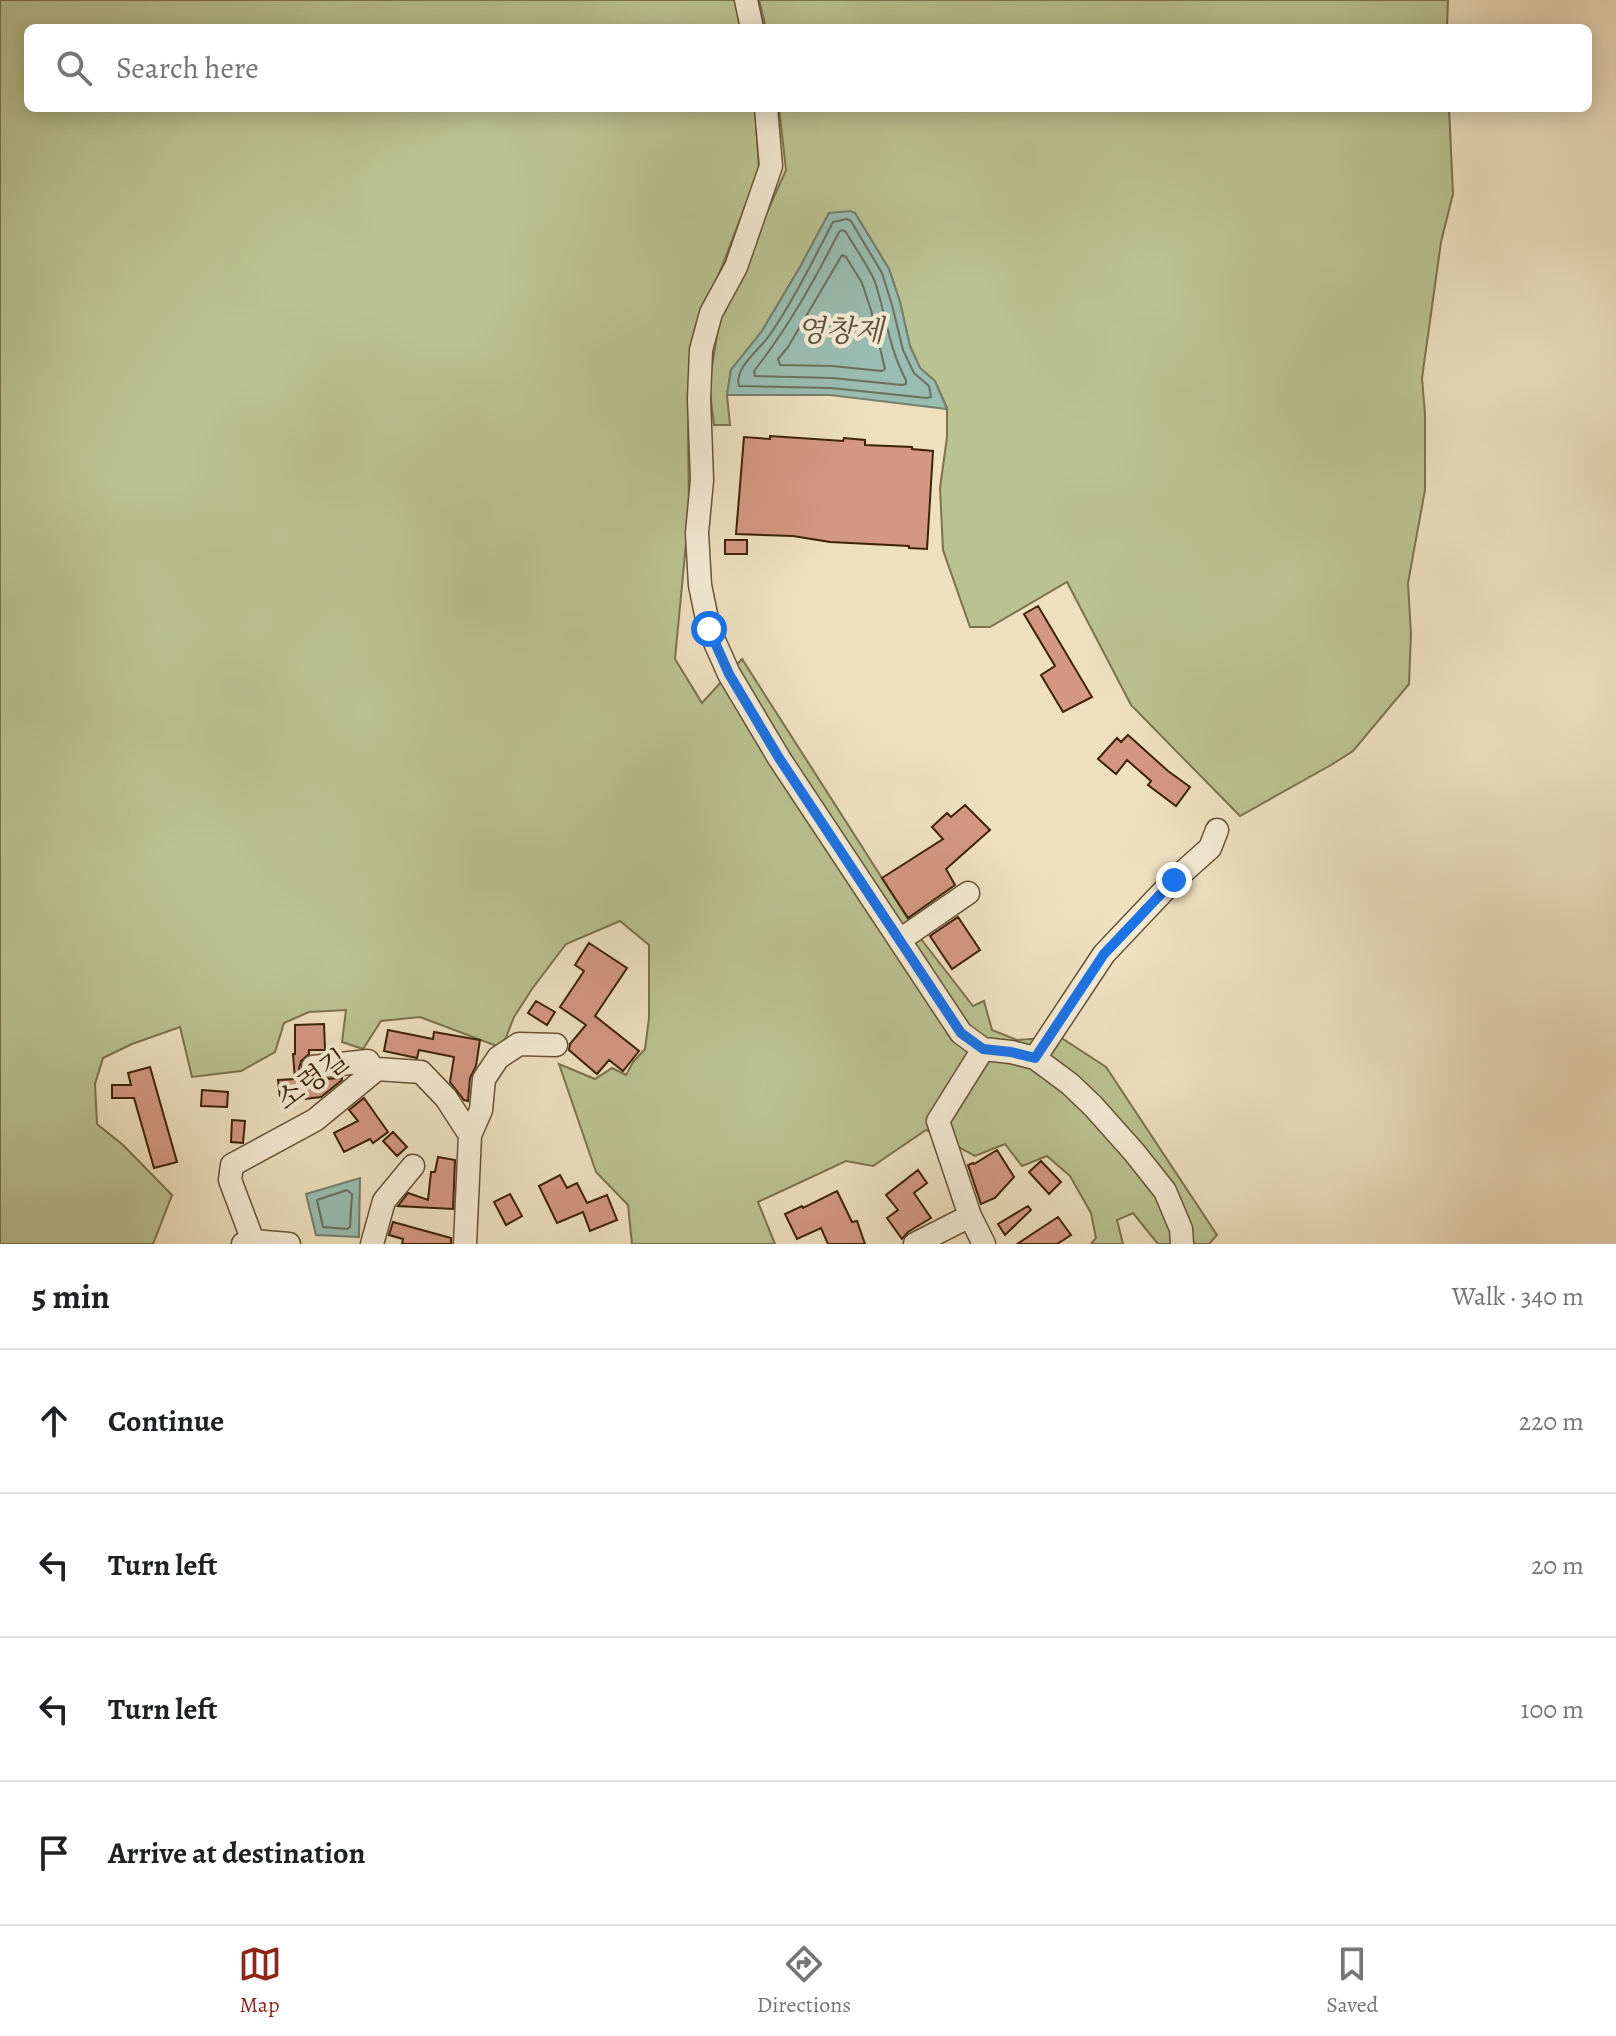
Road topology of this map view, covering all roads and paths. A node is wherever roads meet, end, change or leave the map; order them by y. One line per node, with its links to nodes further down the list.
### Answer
1 (746, 0): 2 (street)
2 (751, 24)
3 (766, 112): 6 (street)
4 (1217, 830): 9 (street)
5 (968, 893): 6 (street)
6 (900, 940): 8 (street)
7 (556, 1045): 12 (street)
8 (983, 1049): 9 (street); 14 (street)
9 (1035, 1058): 21 (street)
10 (313, 1067): 11 (street)
11 (372, 1073): 12 (street, 소령길); 15 (street, 소령길)
12 (470, 1135): 18 (street)
13 (413, 1166): 17 (street)
14 (970, 1216): 19 (street); 20 (street)
15 (248, 1242): 16 (street, 소령길)
16 (280, 1243)
17 (372, 1244)
18 (465, 1244)
19 (915, 1244)
20 (984, 1244)
21 (1182, 1244)

